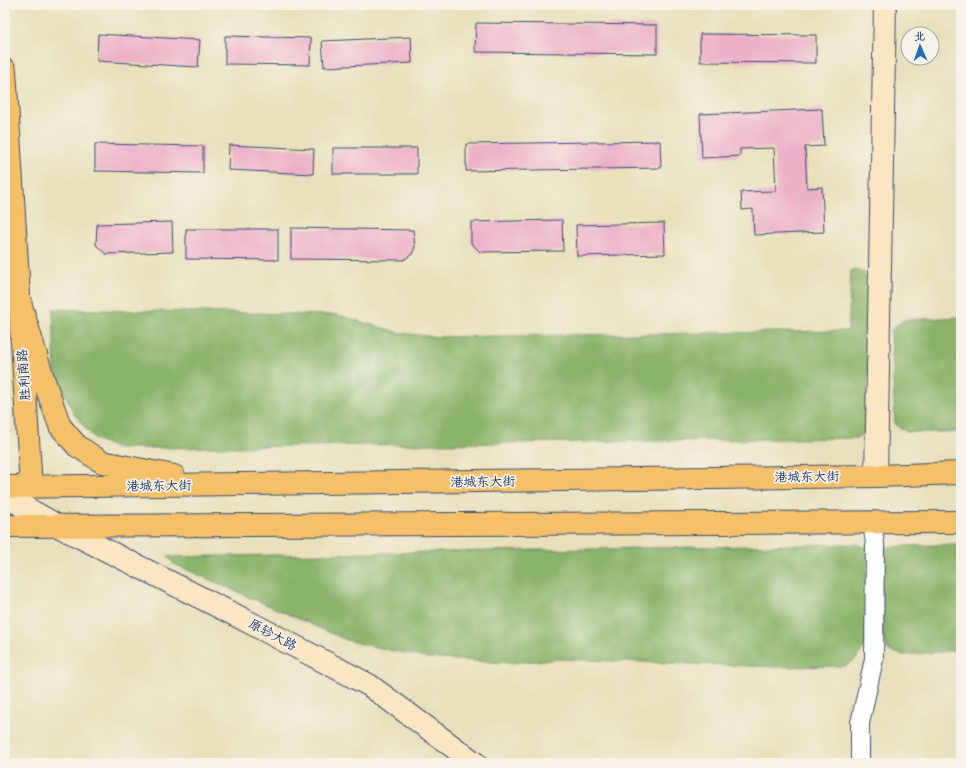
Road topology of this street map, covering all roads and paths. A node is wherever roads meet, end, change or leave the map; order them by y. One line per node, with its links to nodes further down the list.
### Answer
1 (885, 5): 5 (street)
2 (5, 70): 3 (main road, 胜利南路)
3 (19, 299): 6 (main road); 8 (main road, 胜利南路)
4 (961, 473): 5 (main road, 港城东大街)
5 (876, 476): 6 (main road, 港城东大街)
6 (214, 485): 8 (main road, 港城东大街)
7 (5, 487): 8 (main road, 港城东大街)
8 (31, 487)
9 (5, 496): 13 (street, 原轸大路)
10 (872, 522): 11 (main road); 13 (main road); 15 (street)
11 (961, 522)
12 (5, 526): 13 (main road)
13 (58, 526): 14 (street, 原轸大路)
14 (475, 763)
15 (860, 763)

